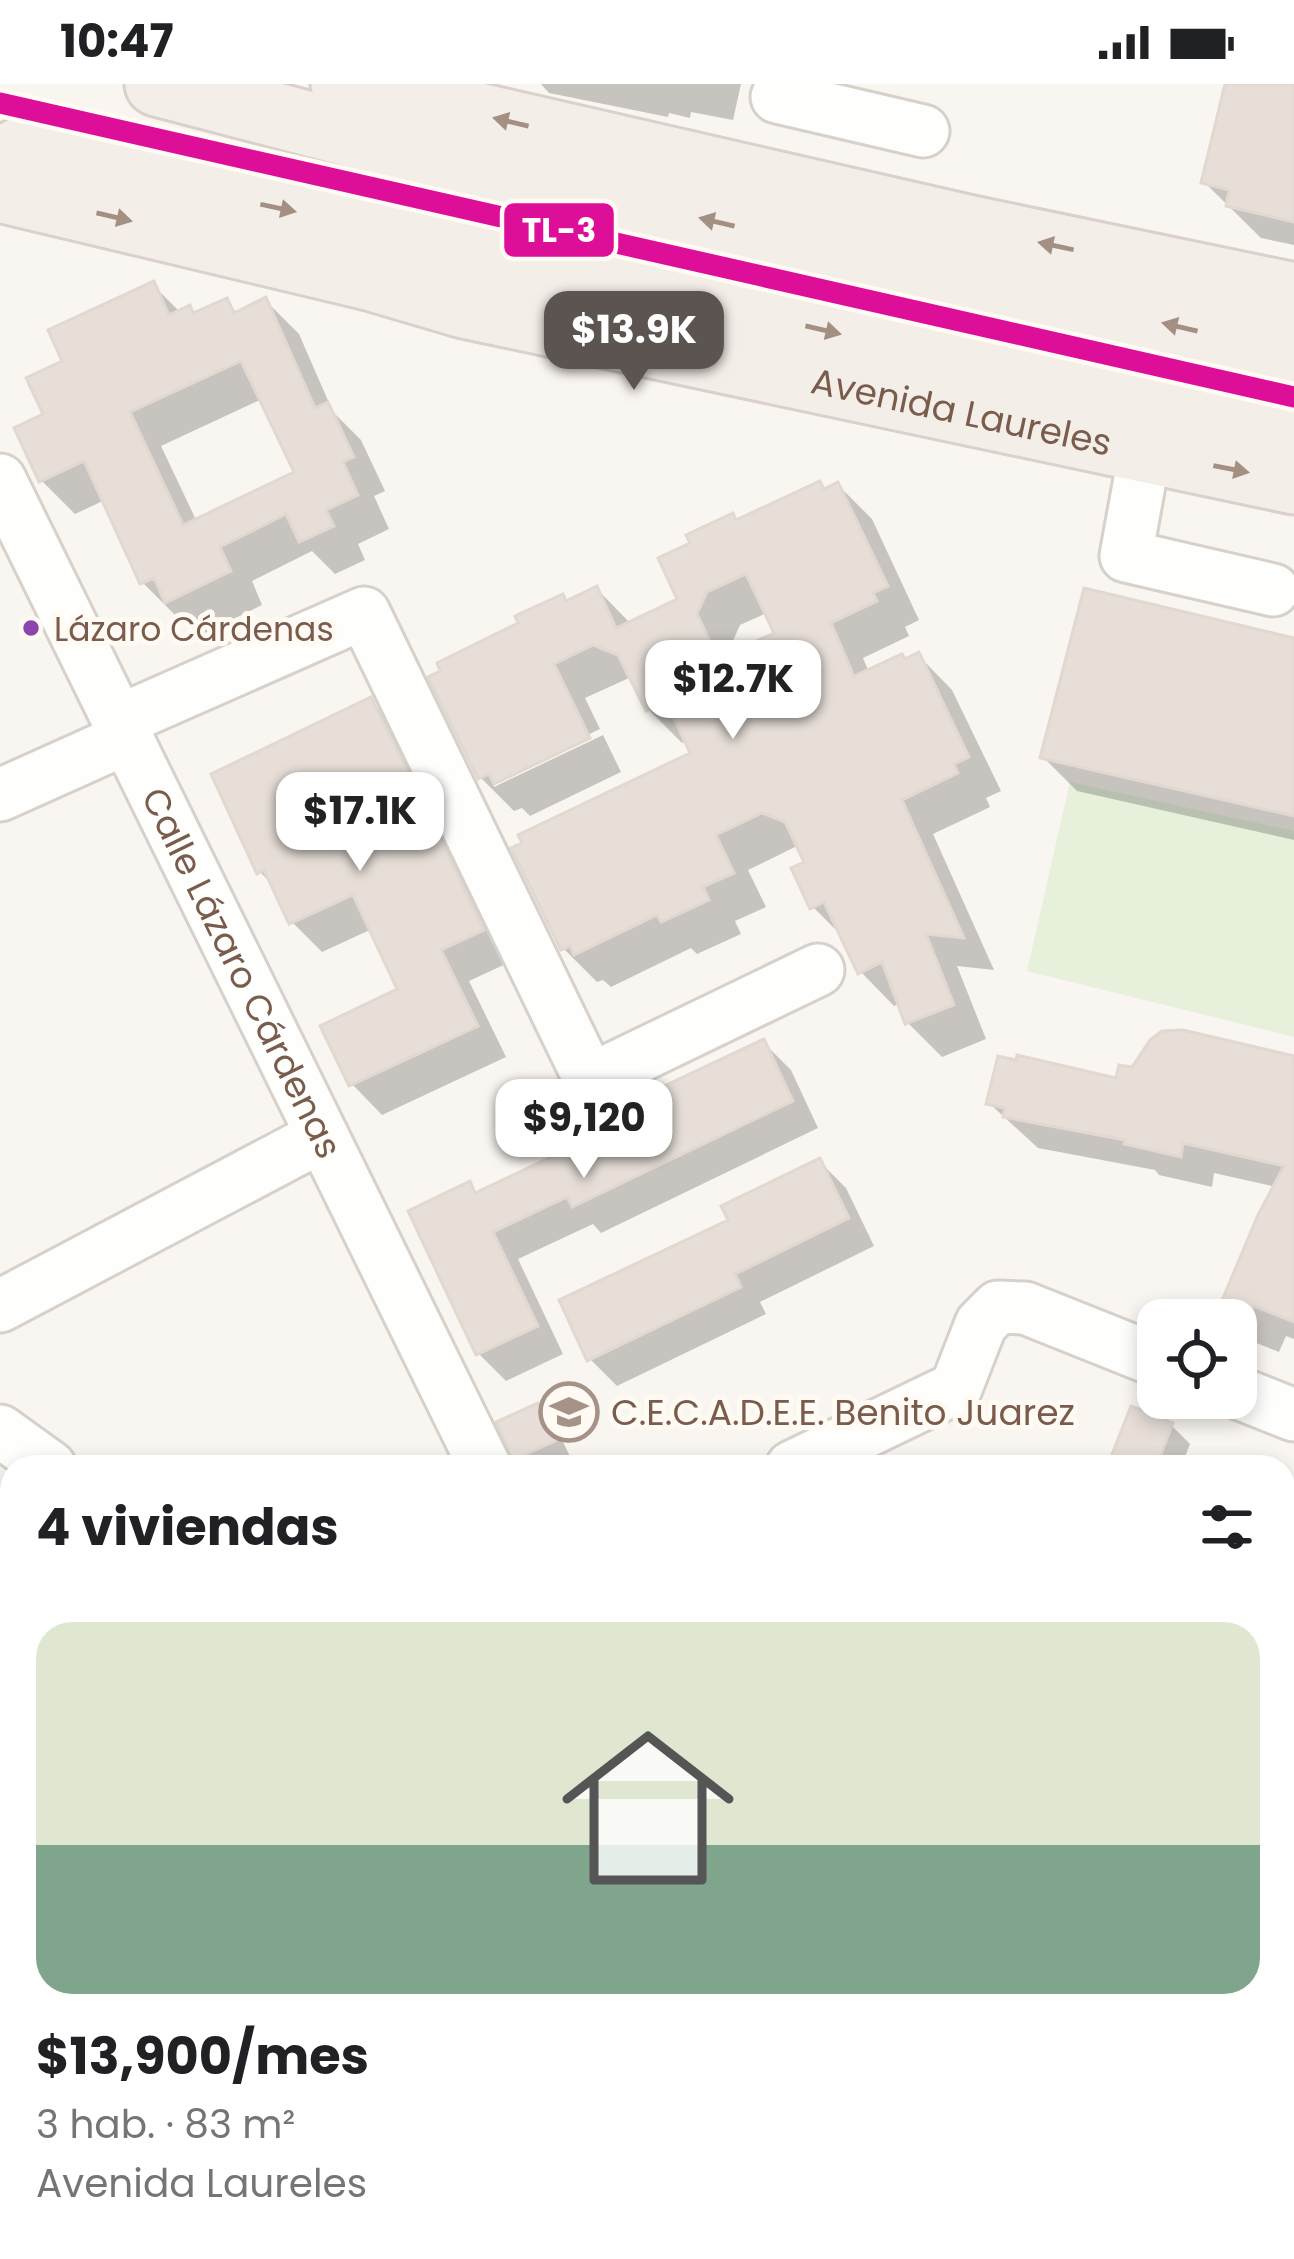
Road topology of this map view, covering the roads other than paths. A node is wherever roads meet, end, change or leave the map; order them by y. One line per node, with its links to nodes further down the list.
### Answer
1 (157, 84): 11 (main road, one-way to 1)
2 (364, 86): 3 (main road)
3 (436, 94): 9 (main road, one-way to 3)
4 (777, 98): 5 (street)
5 (828, 110): 6 (street); 9 (street)
6 (923, 131)
7 (0, 146): 12 (main road, Avenida Laureles, one-way to 12)
8 (0, 190): 13 (main road, Avenida Laureles, one-way to 13)
9 (811, 191): 10 (main road, one-way to 9)
10 (1294, 295)
11 (1294, 352)
12 (1294, 435)
13 (1145, 452): 14 (main road, Avenida Laureles, one-way to 14); 16 (street)
14 (1294, 482)
15 (1, 484): 17 (street, Calle Lázaro Cárdenas)
16 (1274, 590)
17 (123, 730): 18 (street); 19 (street); 20 (street, Calle Lázaro Cárdenas)
18 (0, 794)
19 (818, 970)
20 (322, 1136): 21 (street); 27 (street, Calle Lázaro Cárdenas)
21 (0, 1306)
22 (1137, 1353): 28 (street)
23 (1257, 1400): 24 (street)
24 (1294, 1415)
25 (0, 1431): 26 (street)
26 (33, 1455)
27 (475, 1455)
28 (817, 1455)

